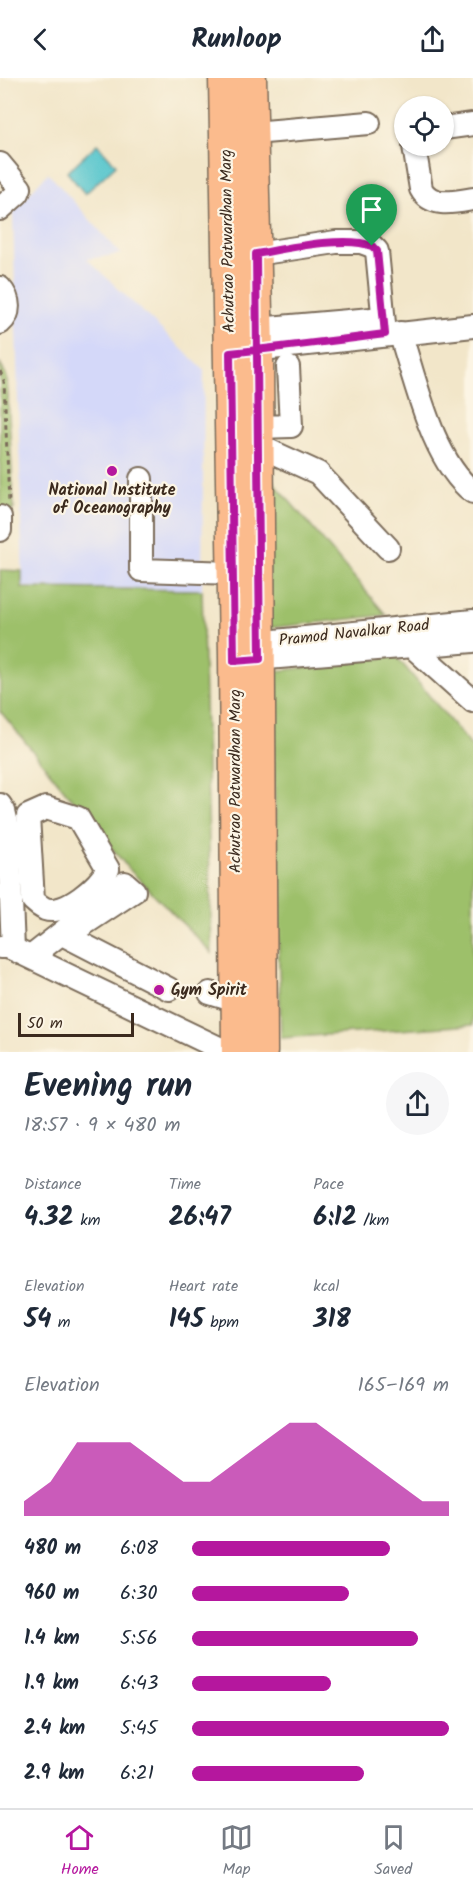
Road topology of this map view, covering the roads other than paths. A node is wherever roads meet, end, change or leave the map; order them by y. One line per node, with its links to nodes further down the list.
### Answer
1 (224, 78): 16 (main road, Achutrao Patwardhan Marg)
2 (251, 78): 6 (main road, Achutrao Patwardhan Marg)
3 (369, 123): 6 (street)
4 (473, 124): 5 (street)
5 (454, 127)
6 (252, 133): 11 (main road, Achutrao Patwardhan Marg)
7 (416, 156): 9 (street)
8 (0, 164): 10 (street)
9 (473, 199)
10 (0, 208)
11 (256, 254): 15 (street); 16 (main road, Achutrao Patwardhan Marg)
12 (0, 288): 13 (street)
13 (0, 323)
14 (473, 326): 15 (street)
15 (389, 328): 16 (street); 20 (street)
16 (248, 344): 18 (main road, Achutrao Patwardhan Marg); 24 (main road, Achutrao Patwardhan Marg)
17 (288, 367): 18 (street)
18 (258, 439): 23 (street); 28 (main road, Achutrao Patwardhan Marg)
19 (141, 479): 24 (street)
20 (473, 492)
21 (3, 512): 22 (street)
22 (0, 530)
23 (388, 548)
24 (233, 573): 28 (main road, Achutrao Patwardhan Marg)
25 (473, 621): 28 (street, Pramod Navalkar Road)
26 (473, 641): 27 (street, Pramod Navalkar Road)
27 (413, 647): 28 (street, Pramod Navalkar Road); 29 (street)
28 (247, 652): 34 (main road, Achutrao Patwardhan Marg)
29 (473, 701)
30 (0, 805): 31 (street)
31 (21, 877): 31 (street); 32 (street)
32 (11, 952): 33 (street); 35 (street)
33 (169, 989)
34 (236, 1001): 36 (main road, Achutrao Patwardhan Marg); 37 (main road, Achutrao Patwardhan Marg)
35 (227, 1052)
36 (237, 1052)
37 (262, 1052)

